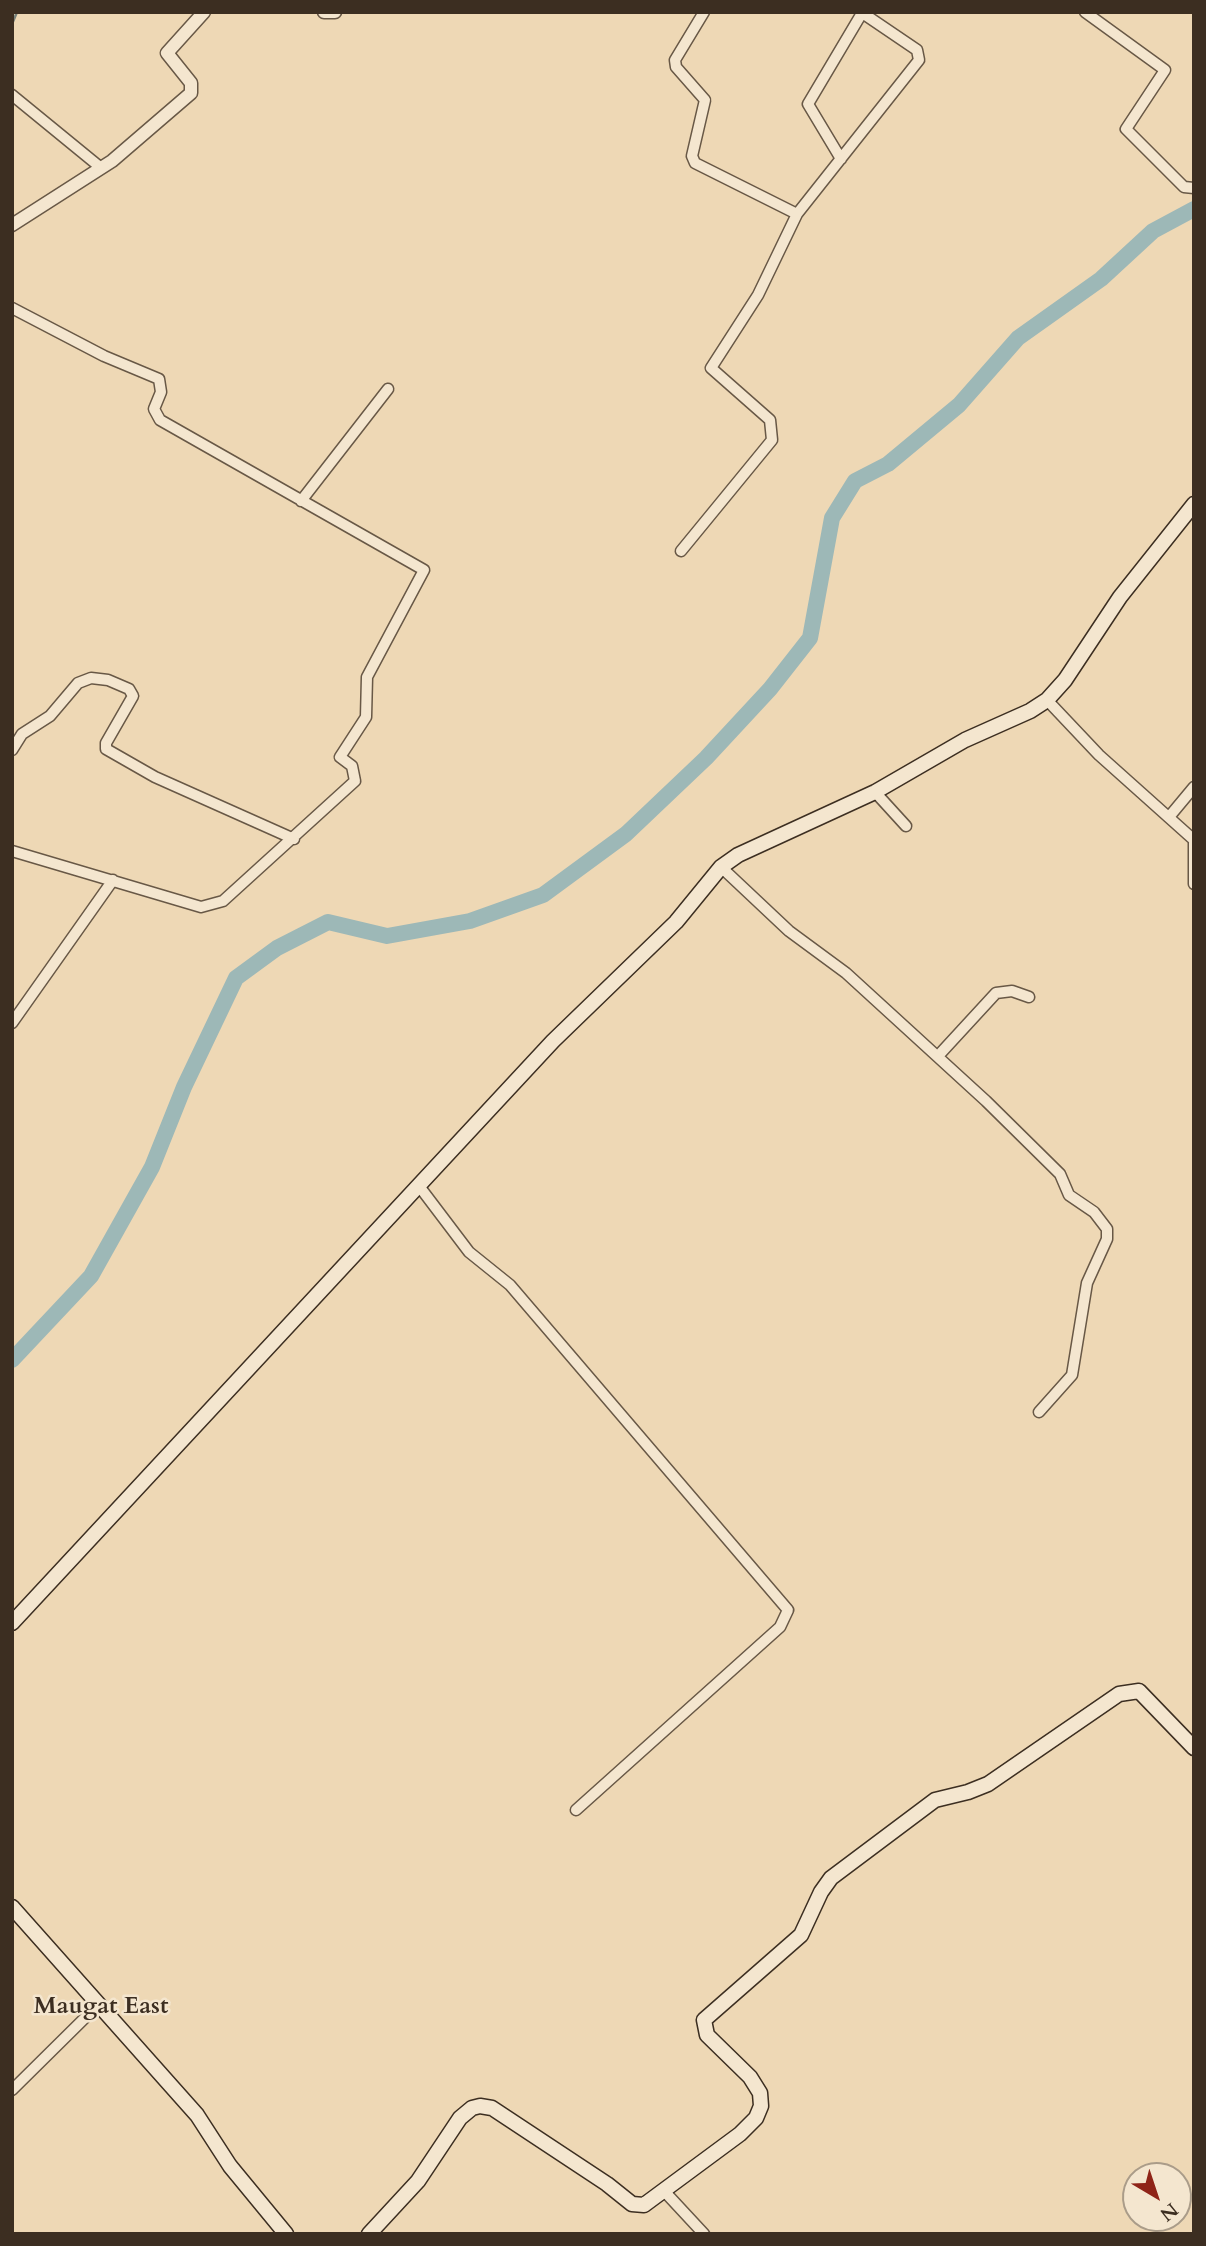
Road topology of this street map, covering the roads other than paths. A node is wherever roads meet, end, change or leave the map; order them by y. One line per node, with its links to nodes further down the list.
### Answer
1 (204, 12): 9 (street)
2 (324, 12): 3 (street)
3 (335, 12)
4 (704, 12): 11 (street)
5 (1085, 12): 10 (street)
6 (861, 13): 8 (street); 8 (street)
7 (12, 95): 9 (street)
8 (841, 159): 11 (street)
9 (100, 167): 12 (street)
10 (1194, 188)
11 (797, 214): 17 (street)
12 (12, 225)
13 (12, 308): 15 (street)
14 (388, 389): 15 (street)
15 (300, 500): 24 (street)
16 (1194, 504): 18 (main road)
17 (681, 551)
18 (1047, 700): 21 (main road); 22 (street)
19 (12, 750): 24 (street)
20 (1194, 787): 22 (street)
21 (875, 792): 23 (street); 27 (main road)
22 (1169, 817): 25 (street)
23 (906, 826)
24 (295, 839): 28 (street)
25 (1194, 841): 29 (street)
26 (12, 851): 28 (street)
27 (721, 867): 32 (street); 33 (main road)
28 (113, 880): 31 (street)
29 (1194, 884)
30 (1029, 998): 32 (street)
31 (12, 1023)
32 (938, 1056): 34 (street)
33 (419, 1186): 35 (main road); 37 (street)
34 (1039, 1412)
35 (12, 1623)
36 (1194, 1748): 41 (main road)
37 (576, 1810)
38 (12, 1907): 39 (main road)
39 (98, 2005): 40 (street); 42 (main road)
40 (12, 2090)
41 (665, 2192): 43 (main road); 44 (street)
42 (286, 2234)
43 (369, 2234)
44 (704, 2234)

